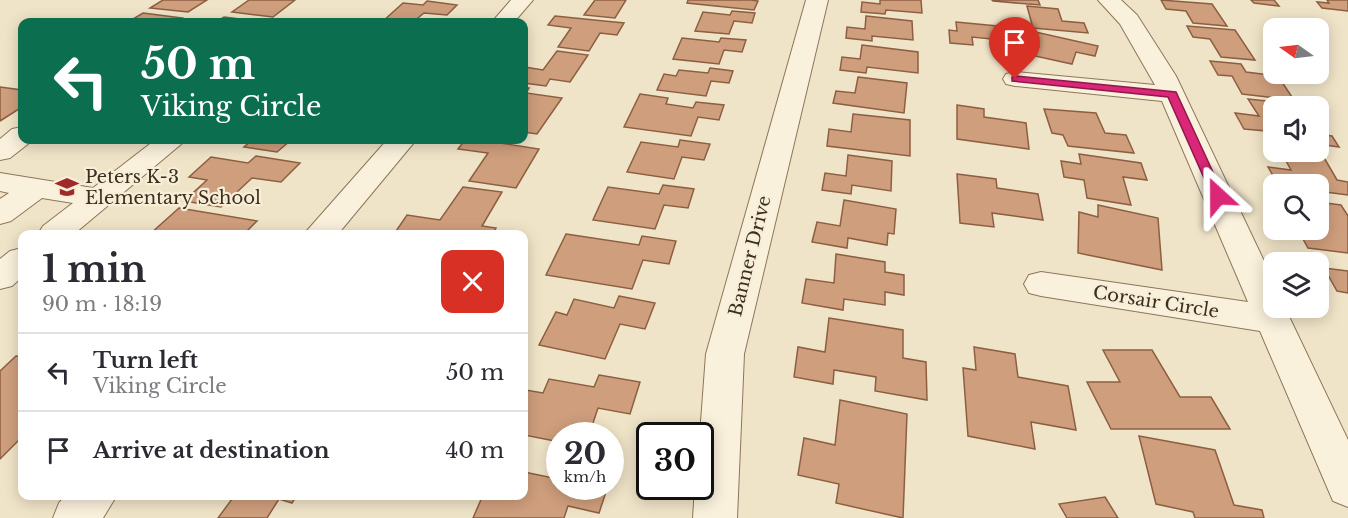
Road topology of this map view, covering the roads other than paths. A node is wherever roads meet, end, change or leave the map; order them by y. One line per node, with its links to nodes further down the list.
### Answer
1 (522, 0): 4 (street)
2 (817, 0): 24 (street, Banner Drive)
3 (1109, 0): 6 (street)
4 (506, 18)
5 (1015, 79): 6 (street)
6 (1172, 94): 20 (street)
7 (18, 138): 10 (street)
8 (167, 144): 13 (street)
9 (399, 144): 16 (street)
10 (0, 152)
11 (0, 182): 12 (street)
12 (36, 188): 13 (street); 14 (street)
13 (98, 198): 15 (street)
14 (0, 214)
15 (59, 230)
16 (323, 230)
17 (18, 262): 18 (street)
18 (0, 278)
19 (1041, 284): 20 (street, Corsair Circle)
20 (1272, 319): 21 (street)
21 (1348, 487)
22 (91, 500): 23 (street)
23 (75, 518)
24 (715, 518)

